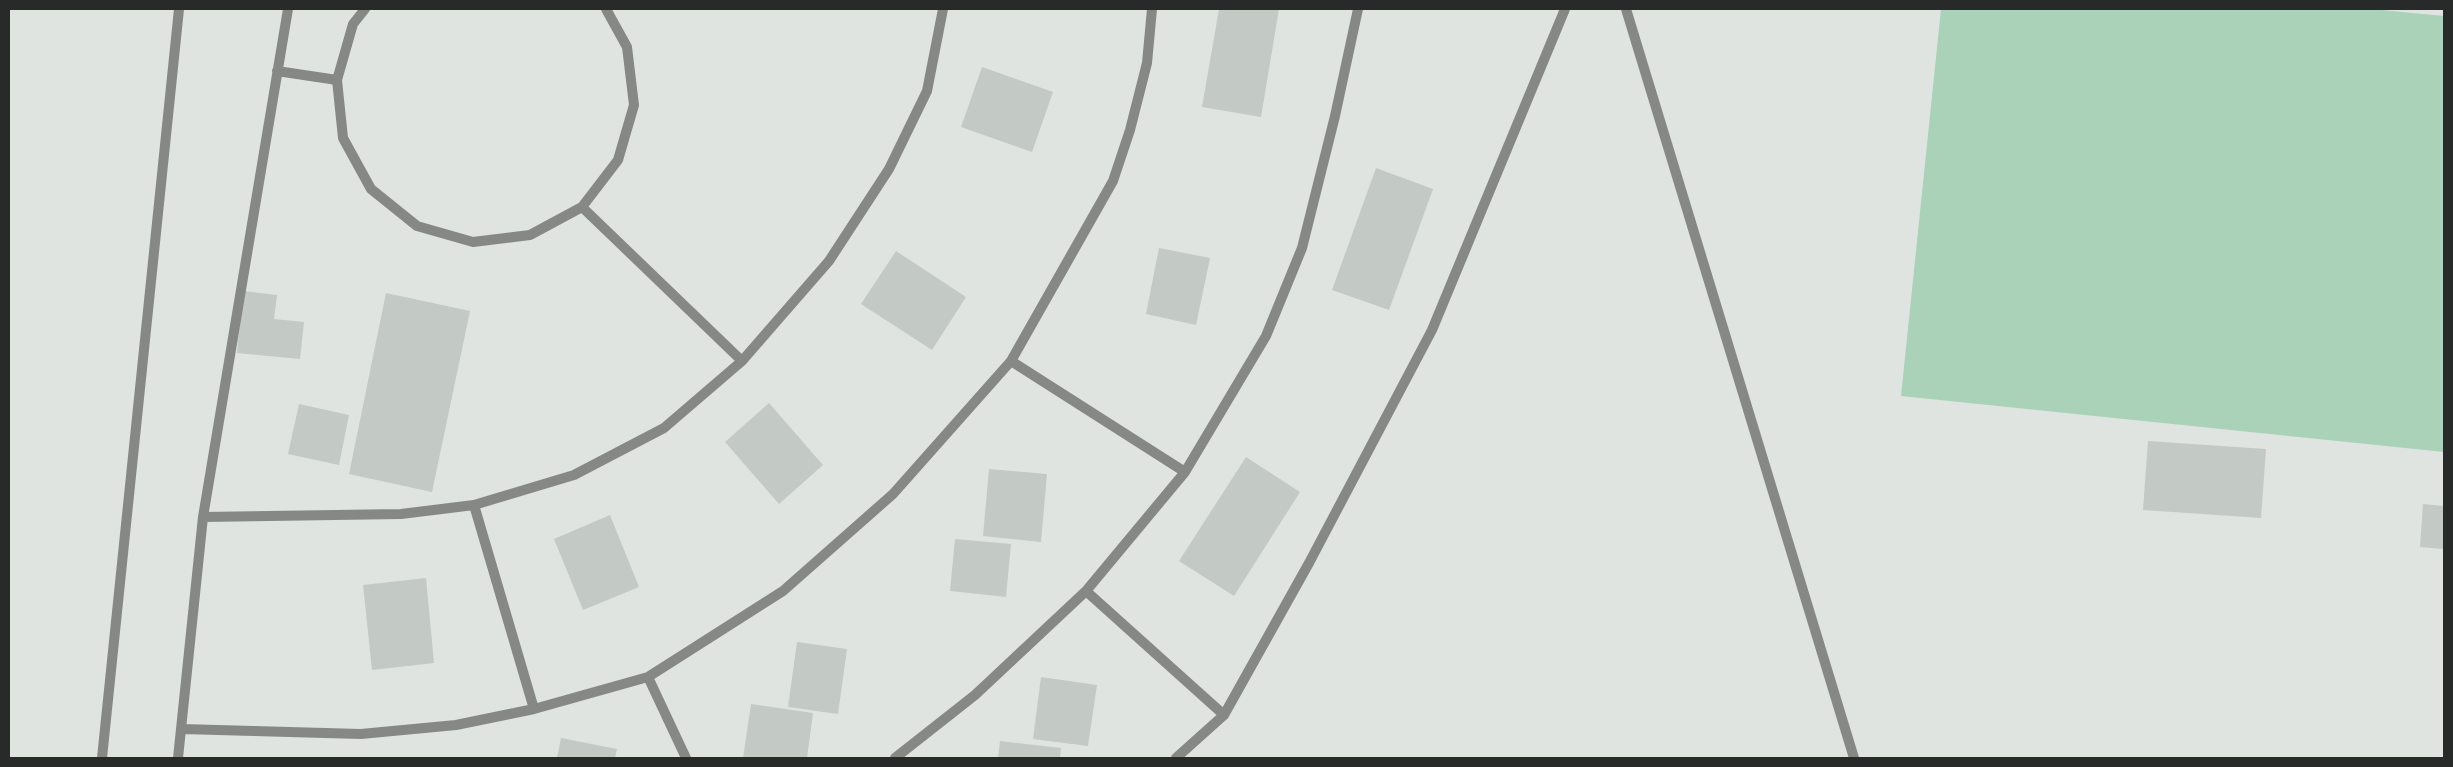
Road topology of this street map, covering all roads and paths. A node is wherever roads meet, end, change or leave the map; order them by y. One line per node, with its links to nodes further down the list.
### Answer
1 (179, 9): 23 (street)
2 (288, 9): 10 (street)
3 (365, 9): 11 (street)
4 (606, 9): 12 (street)
5 (943, 9): 14 (street)
6 (1152, 9): 13 (street)
7 (1358, 9): 15 (street)
8 (1565, 9): 21 (street)
9 (1626, 9): 28 (street)
10 (277, 71): 11 (street); 17 (street)
11 (337, 80): 12 (street)
12 (582, 207): 14 (street)
13 (1011, 361): 15 (street); 19 (street)
14 (742, 362): 16 (street)
15 (1186, 472): 18 (street)
16 (474, 505): 17 (street); 20 (street)
17 (202, 517): 22 (street)
18 (1086, 591): 21 (street); 26 (street)
19 (648, 677): 20 (street); 25 (street)
20 (534, 709): 22 (street)
21 (1224, 715): 27 (street)
22 (182, 729): 24 (street)
23 (102, 758)
24 (178, 758)
25 (686, 758)
26 (895, 758)
27 (1176, 758)
28 (1854, 758)

